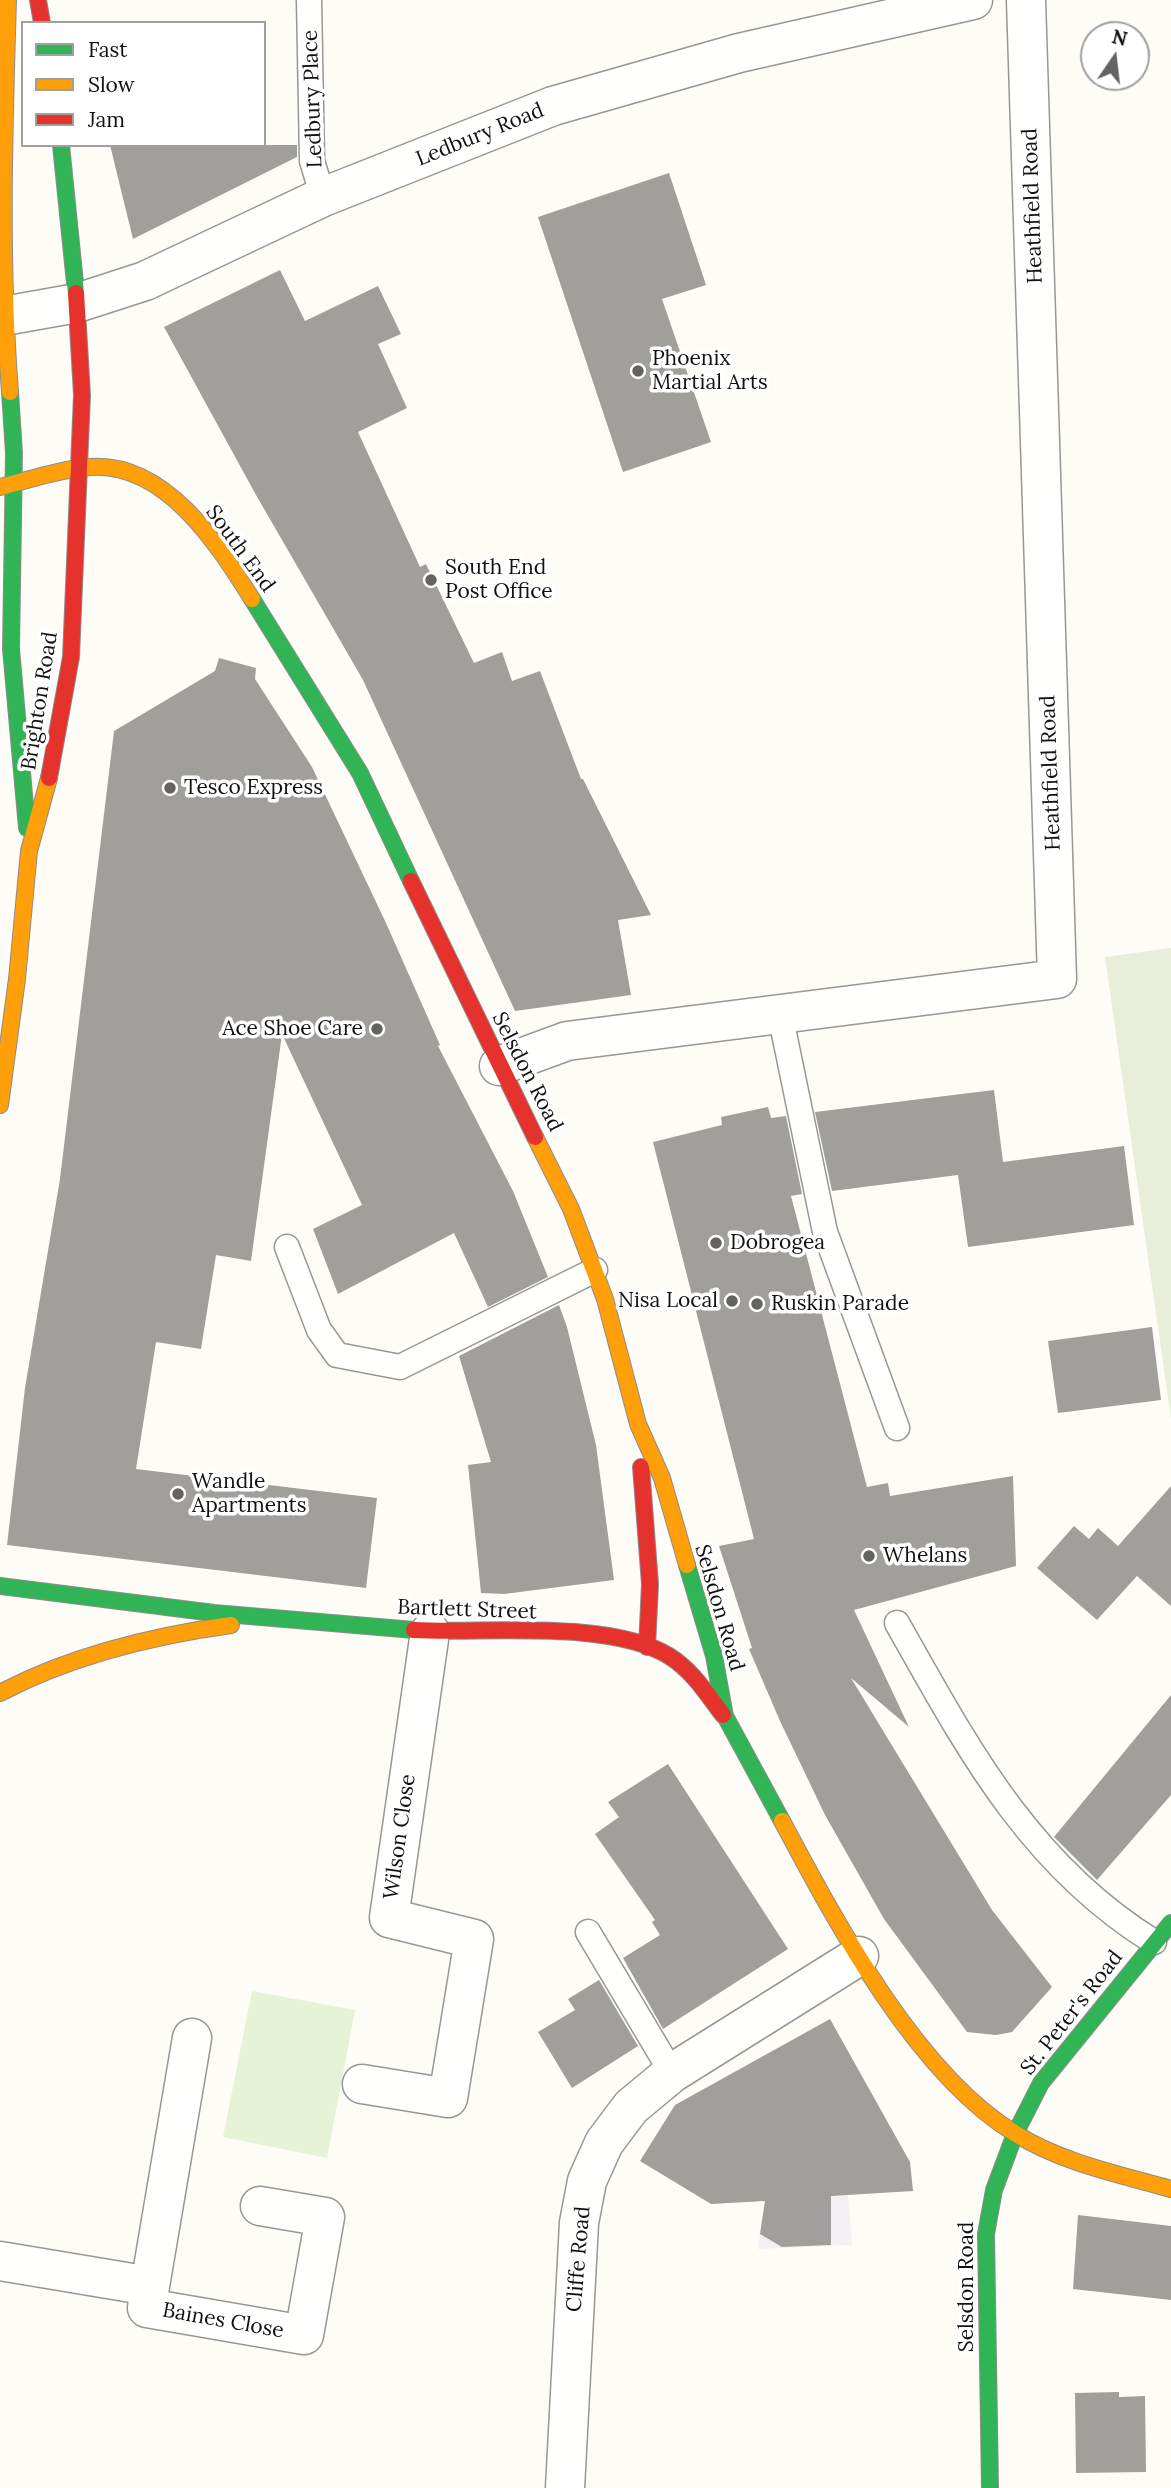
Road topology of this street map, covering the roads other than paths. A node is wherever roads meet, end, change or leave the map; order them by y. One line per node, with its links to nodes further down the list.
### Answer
1 (8, 0): 7 (main road)
2 (38, 0): 6 (main road)
3 (309, 0): 9 (lane, Ledbury Place)
4 (973, 0): 9 (street, Ledbury Road)
5 (1026, 0): 16 (street, Heathfield Road)
6 (42, 21)
7 (3, 37): 11 (main road)
8 (61, 147): 10 (main road)
9 (323, 197): 10 (street, Ledbury Road)
10 (77, 303): 11 (street, Ledbury Road); 12 (main road)
11 (4, 316): 13 (main road)
12 (79, 469): 13 (main road, South End); 14 (main road, South End); 15 (main road, Brighton Road)
13 (7, 486): 15 (main road, Brighton Road)
14 (325, 714): 17 (main road, Selsdon Road)
15 (29, 851): 18 (main road, Brighton Road)
16 (780, 1013): 17 (street, Heathfield Road); 22 (lane)
17 (499, 1066): 20 (main road, Selsdon Road)
18 (0, 1105)
19 (287, 1247): 20 (lane)
20 (595, 1270): 21 (main road, Selsdon Road)
21 (638, 1424): 27 (main road); 29 (main road, Selsdon Road)
22 (897, 1428)
23 (0, 1586): 24 (main road, Bartlett Street)
24 (285, 1620): 26 (main road, Bartlett Street); 28 (main road, Bartlett Street)
25 (897, 1623): 32 (lane)
26 (430, 1632): 27 (main road, Bartlett Street); 36 (street, Wilson Close)
27 (647, 1647): 29 (main road, Bartlett Street)
28 (0, 1693)
29 (725, 1716): 33 (main road, Selsdon Road)
30 (1171, 1923): 32 (main road, St. Peter's Road)
31 (588, 1932): 35 (lane)
32 (1154, 1942): 37 (main road, St. Peter's Road)
33 (859, 1956): 35 (street, Cliffe Road); 37 (main road, Selsdon Road)
34 (192, 2038): 41 (street, Baines Close)
35 (673, 2073): 42 (street, Cliffe Road)
36 (362, 2084)
37 (1015, 2134): 38 (main road); 43 (main road, Selsdon Road)
38 (1171, 2189)
39 (260, 2206): 41 (street, Baines Close)
40 (0, 2262): 41 (street, Baines Close)
41 (150, 2286)
42 (565, 2488)
43 (990, 2488)

